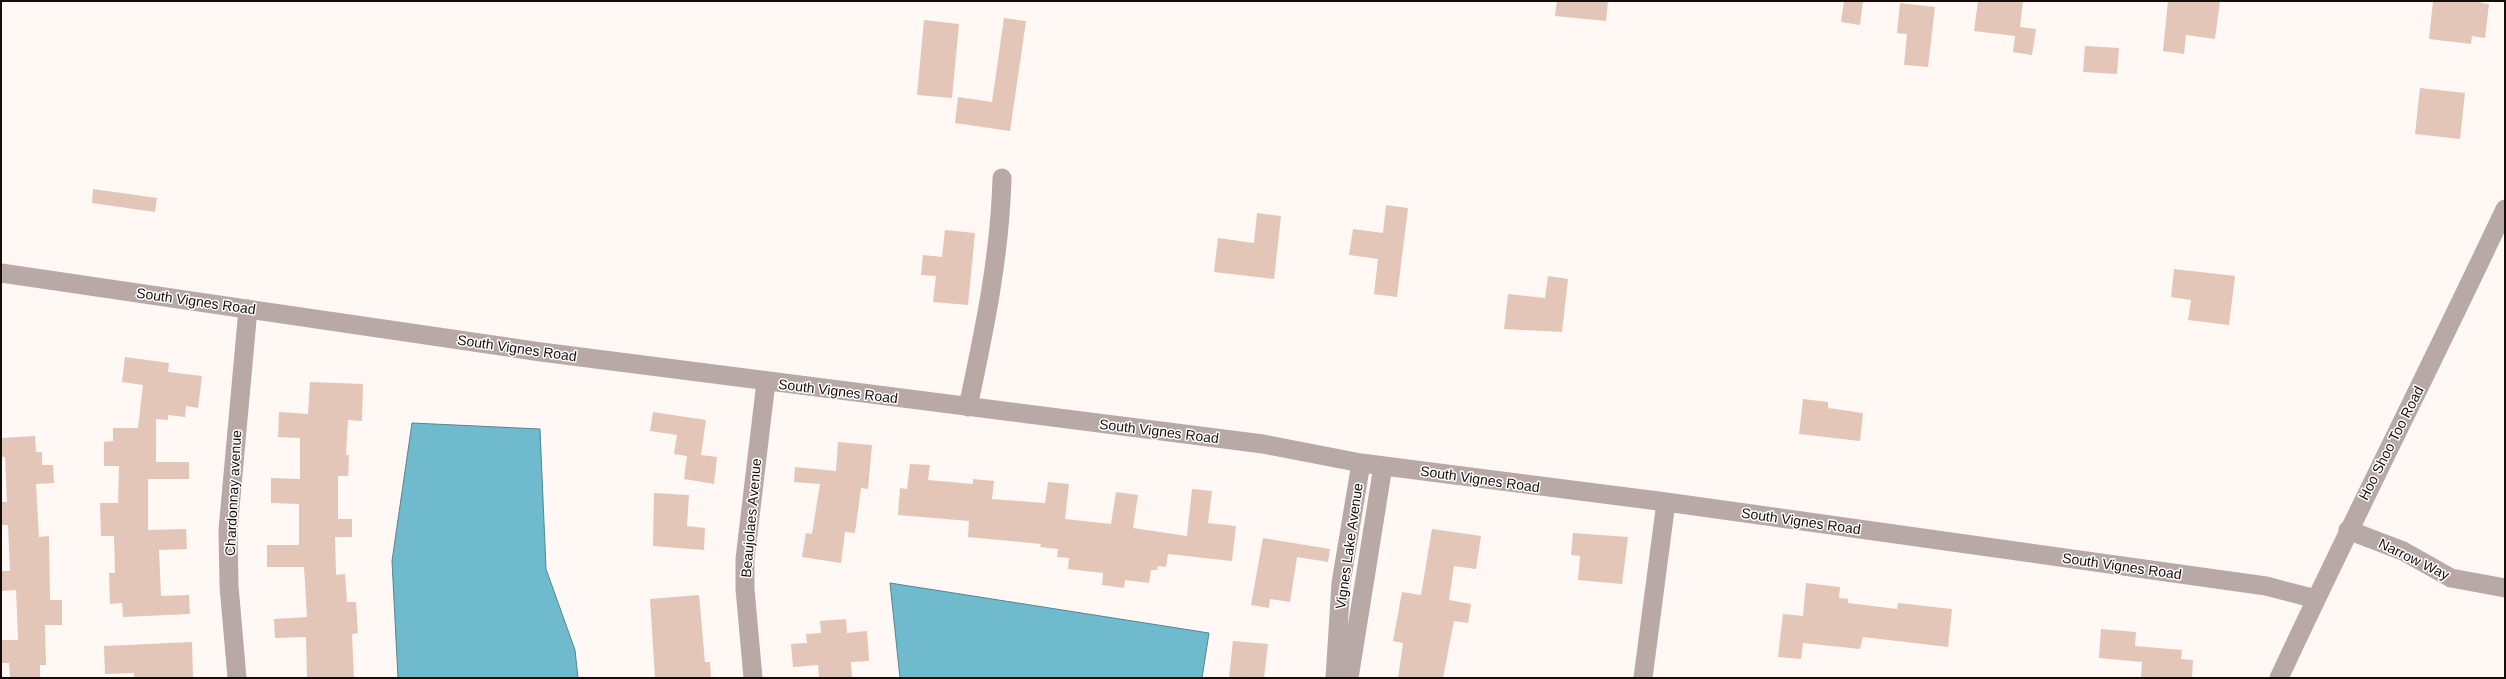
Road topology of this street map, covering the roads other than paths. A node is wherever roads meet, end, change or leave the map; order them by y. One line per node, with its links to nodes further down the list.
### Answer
1 (1002, 178): 6 (street)
2 (2505, 209): 10 (street, Hoo Shoo Too Road)
3 (1, 273): 4 (street, South Vignes Road)
4 (248, 309): 5 (street, South Vignes Road); 13 (street, Chardonnay avenue)
5 (766, 382): 6 (street, South Vignes Road); 14 (street, Beaujolaes Avenue)
6 (968, 407): 7 (street, South Vignes Road)
7 (1361, 463): 8 (street, South Vignes Road); 15 (street, Vignes Lake Avenue)
8 (1383, 466): 9 (street, South Vignes Road); 16 (street, Vignes Lake Avenue)
9 (1666, 502): 12 (street, South Vignes Road); 17 (street)
10 (2348, 530): 11 (street, Narrow Way); 12 (street, Hoo Shoo Too Road)
11 (2505, 588)
12 (2316, 599): 18 (street, Hoo Shoo Too Road)
13 (237, 678)
14 (753, 678)
15 (1335, 678)
16 (1349, 678)
17 (1643, 678)
18 (2279, 678)

